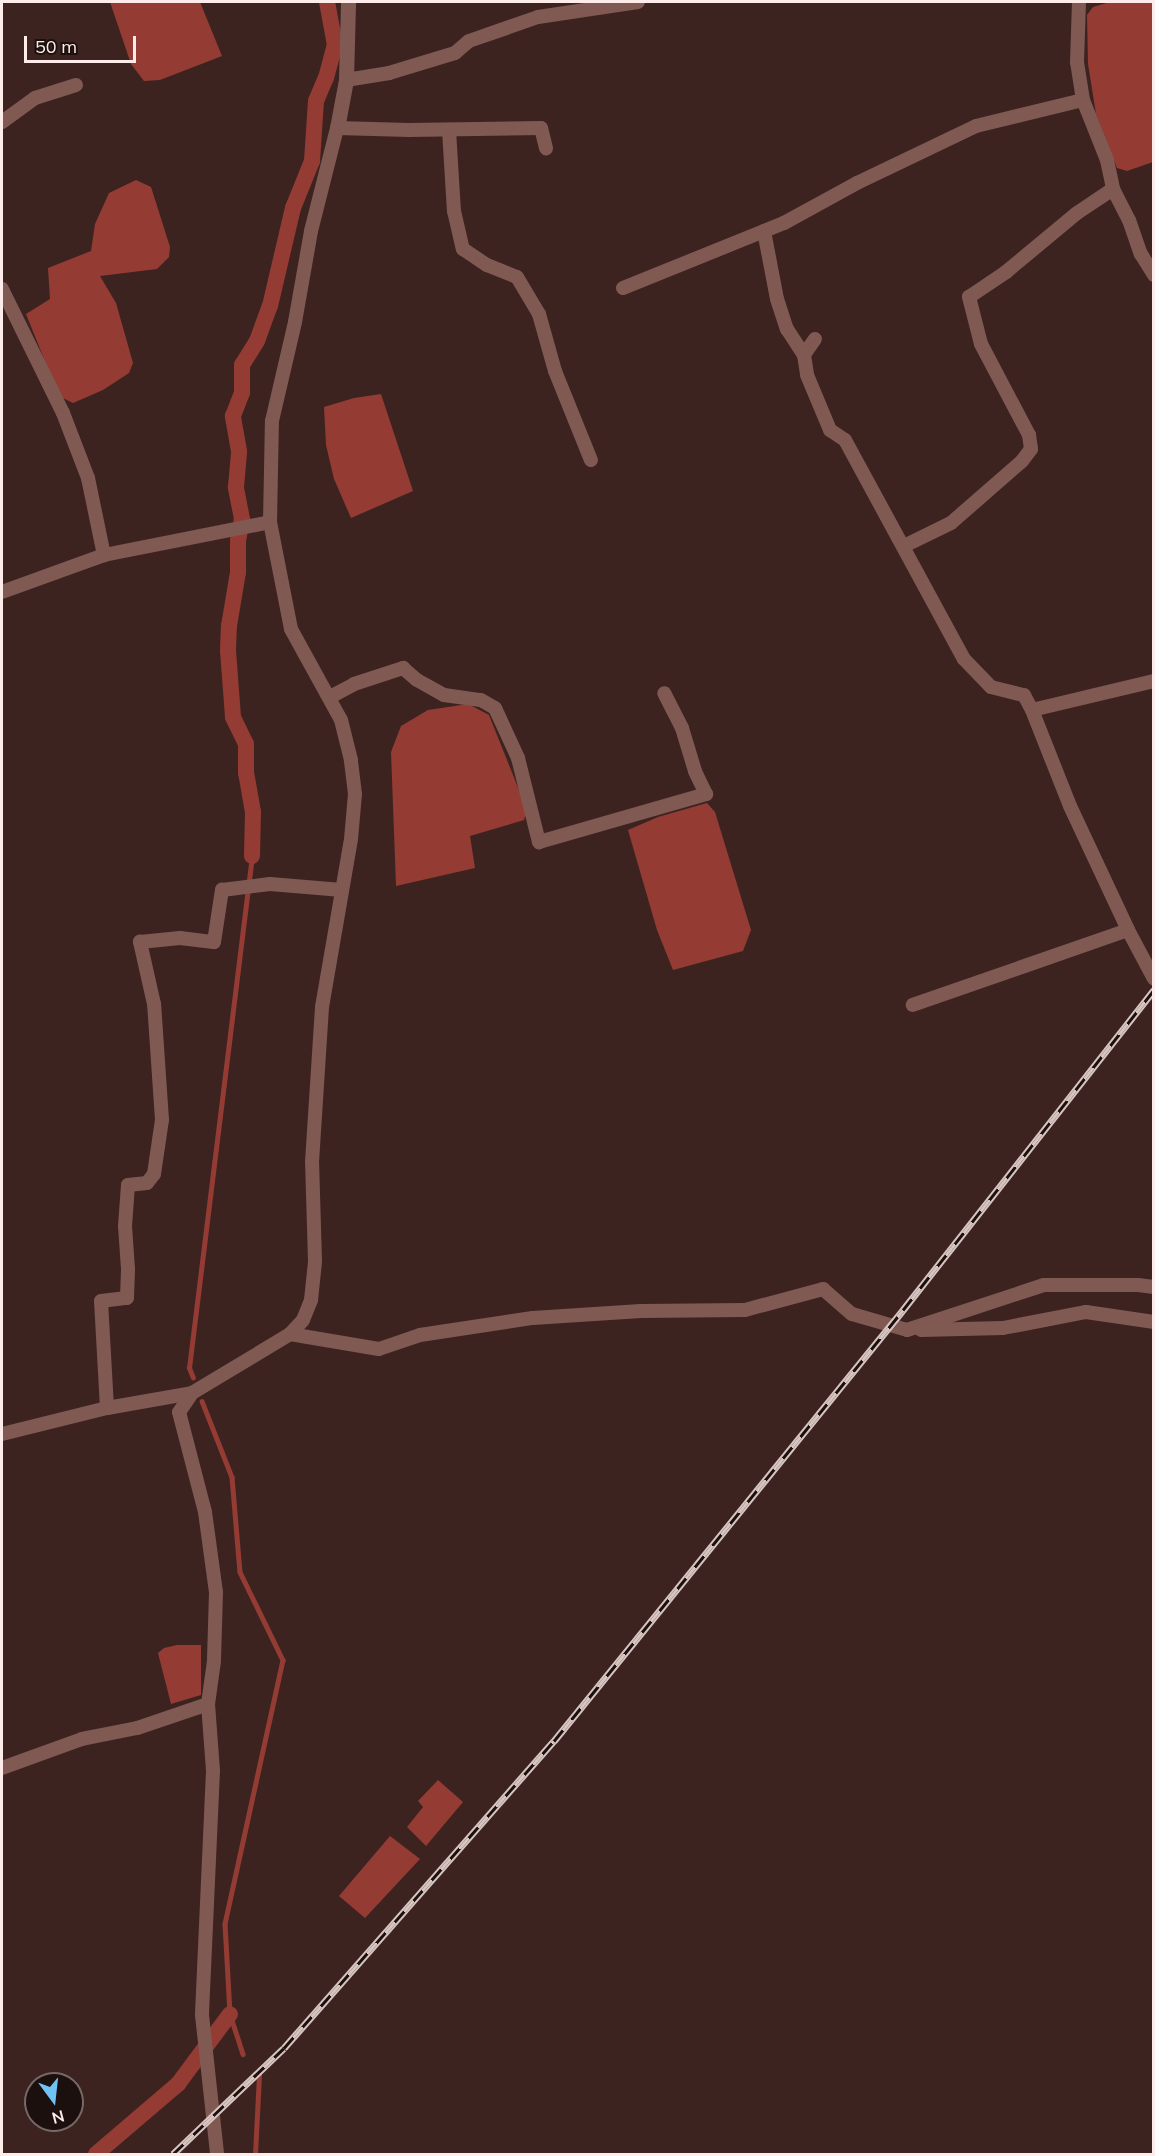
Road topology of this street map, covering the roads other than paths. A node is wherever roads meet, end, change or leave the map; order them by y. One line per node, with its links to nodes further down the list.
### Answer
1 (348, 2): 4 (street)
2 (638, 2): 4 (street)
3 (1079, 2): 6 (street)
4 (346, 80): 8 (street)
5 (76, 85): 7 (street)
6 (1083, 100): 11 (street); 12 (street)
7 (2, 122)
8 (337, 128): 9 (street); 19 (street)
9 (449, 130): 10 (street); 18 (street)
10 (546, 148)
11 (1113, 189): 13 (street); 20 (street)
12 (764, 231): 14 (street); 17 (street)
13 (1154, 275)
14 (623, 288)
15 (2, 289): 21 (street)
16 (815, 339): 17 (street)
17 (804, 355): 20 (street)
18 (591, 460)
19 (270, 522): 21 (street); 25 (street)
20 (904, 546): 26 (street)
21 (104, 555): 22 (street)
22 (2, 592)
23 (1154, 681): 26 (street)
24 (664, 693): 25 (street)
25 (330, 697): 27 (street)
26 (1032, 710): 28 (street)
27 (342, 890): 34 (street); 36 (street)
28 (1128, 930): 29 (street); 30 (street)
29 (1154, 979)
30 (912, 1005)
31 (1154, 1287): 33 (street)
32 (1154, 1322): 33 (street)
33 (907, 1330): 34 (street)
34 (291, 1334): 35 (street)
35 (192, 1393): 36 (street); 38 (street)
36 (107, 1408): 37 (street)
37 (2, 1434)
38 (208, 1704): 39 (street); 40 (street)
39 (2, 1768)
40 (217, 2154)

